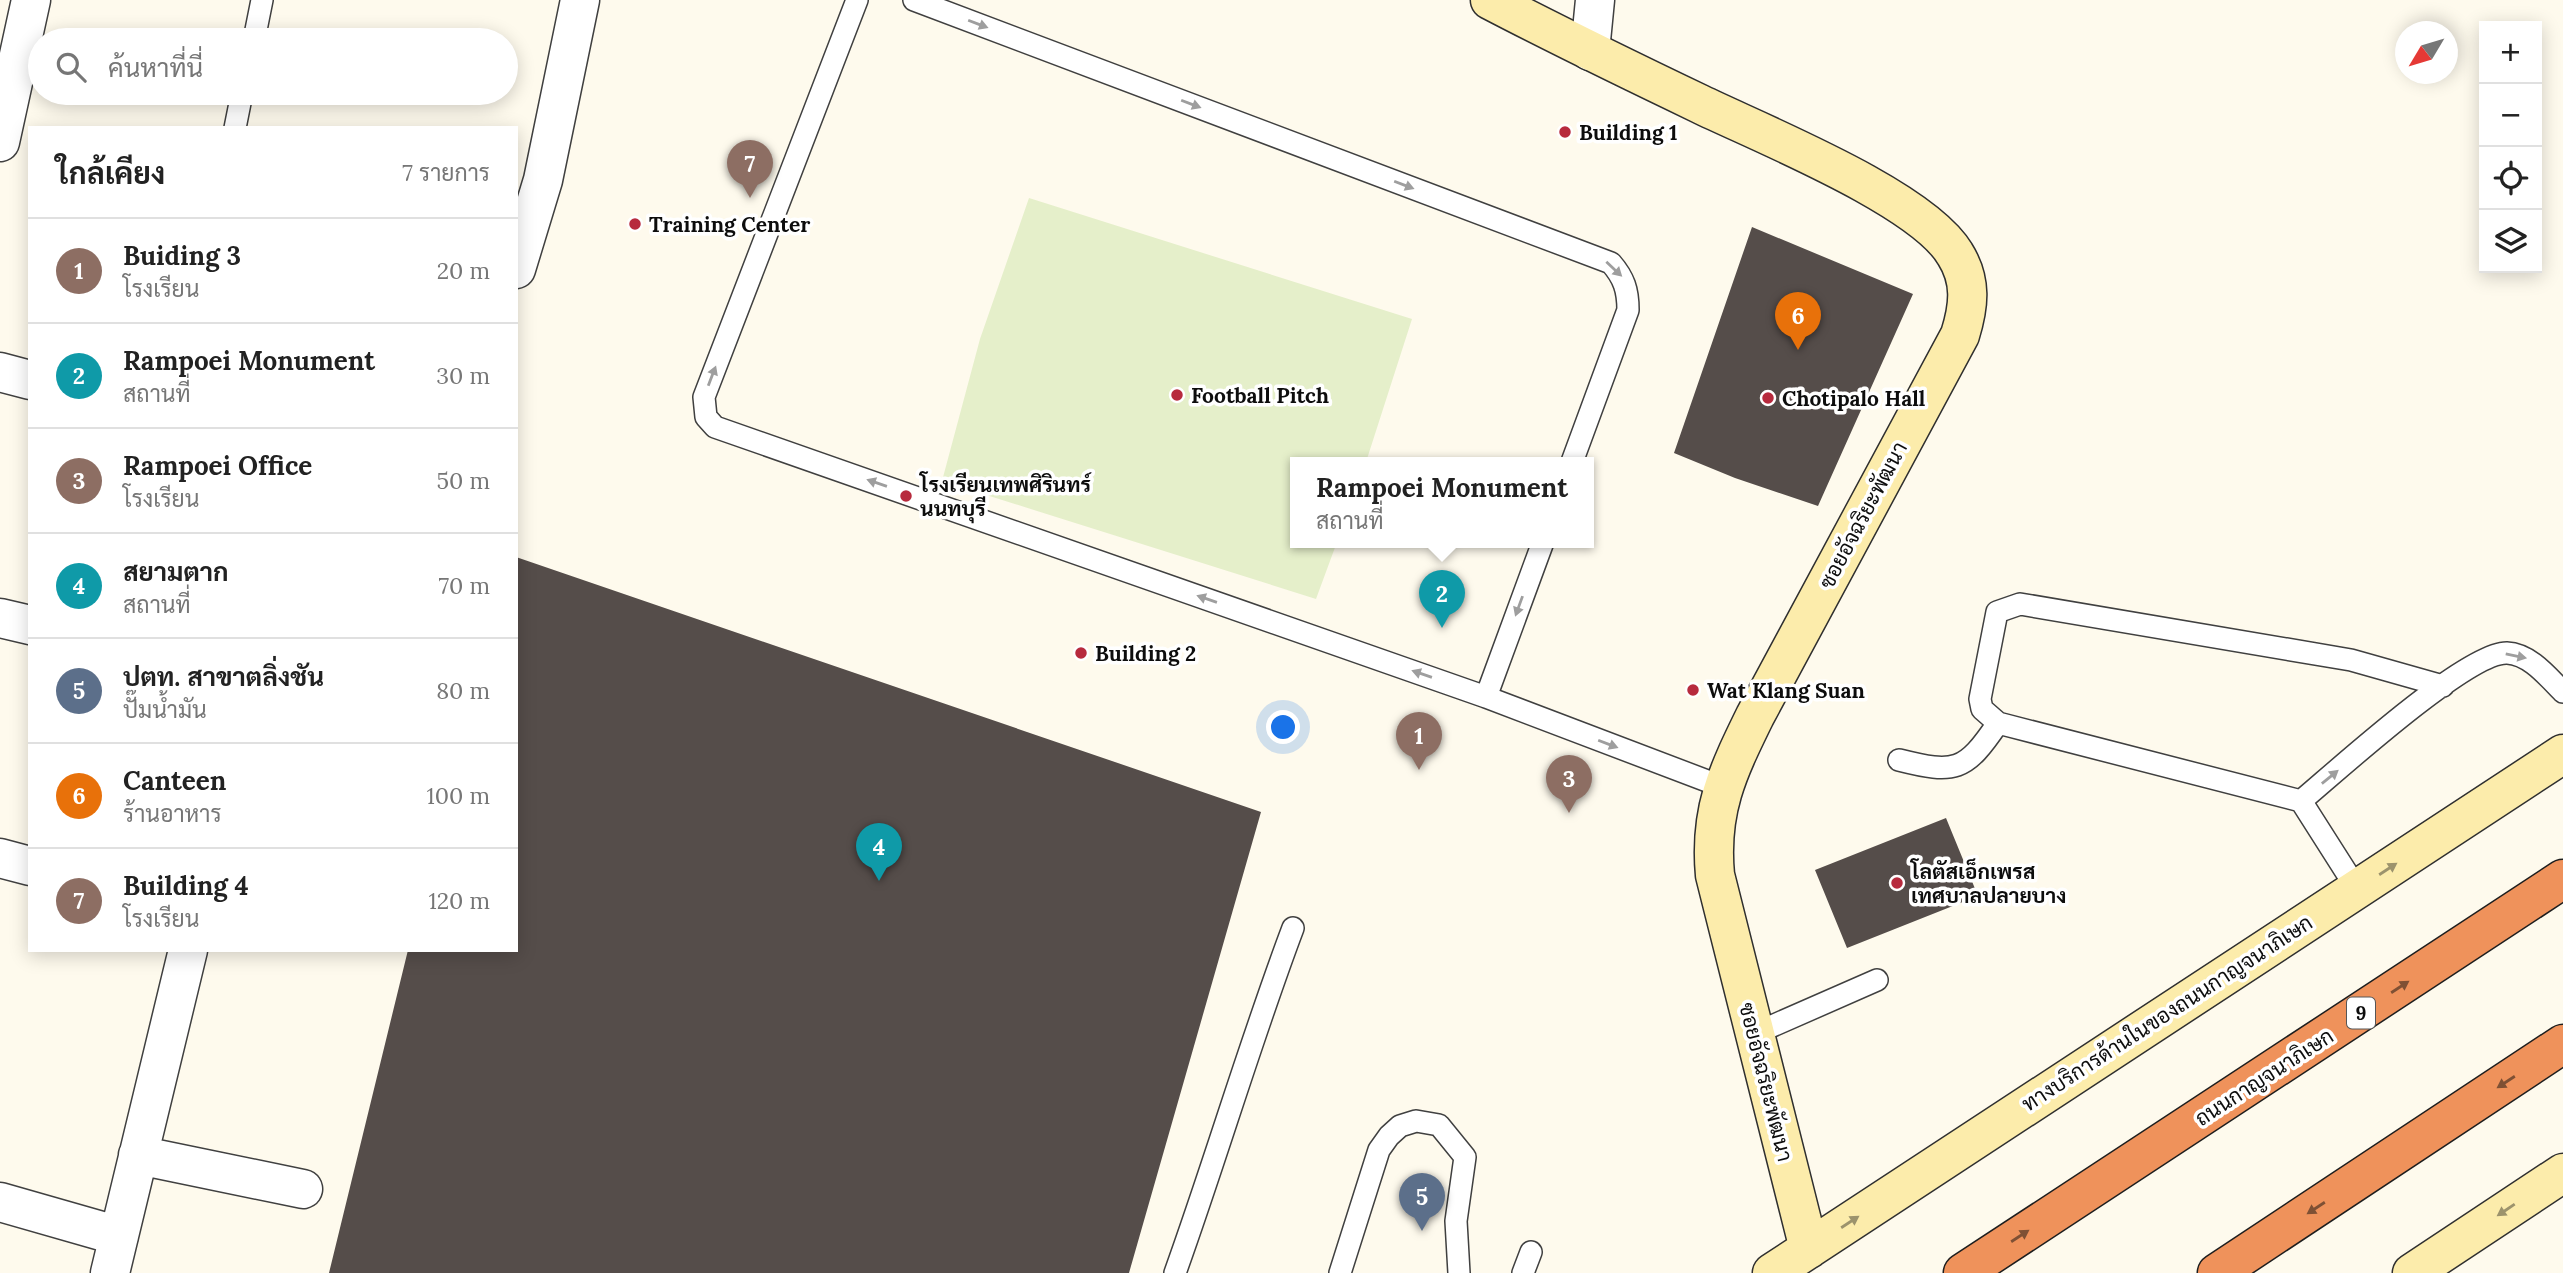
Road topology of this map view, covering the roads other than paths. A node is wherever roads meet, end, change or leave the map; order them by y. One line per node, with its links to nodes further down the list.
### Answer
1 (31, 0): 12 (street)
2 (262, 0): 8 (lane)
3 (580, 0): 13 (street)
4 (857, 0): 22 (lane, one-way to 4)
5 (914, 0): 16 (lane, one-way to 16)
6 (1490, 0): 9 (street, ซอยอัจฉริยะพัฒนา)
7 (1595, 0): 9 (street)
8 (256, 28)
9 (1590, 51): 26 (street, ซอยอัจฉริยะพัฒนา)
10 (240, 105): 11 (lane)
11 (235, 126)
12 (11, 137)
13 (518, 262)
14 (0, 372): 15 (street)
15 (28, 379)
16 (1574, 457)
17 (1541, 548): 22 (lane, one-way to 22)
18 (0, 618): 19 (street)
19 (28, 625)
20 (2443, 686): 21 (lane, one-way to 21); 23 (lane); 27 (lane, one-way to 20)
21 (2563, 692)
22 (1486, 697): 26 (lane, one-way to 26)
23 (1998, 723): 25 (lane); 27 (lane)
24 (2563, 754): 31 (street, ทางบริการด้านในของถนนกาญจนาภิเษก, one-way to 24)
25 (1899, 760)
26 (1723, 787): 35 (street, ซอยอัจฉริยะพัฒนา)
27 (2301, 801): 31 (lane)
28 (0, 858): 29 (street)
29 (28, 865)
30 (2563, 879): 51 (highway, ถนนกาญจนาภิเษก / 9, one-way to 30)
31 (2357, 889): 42 (street, ทางบริการด้านในของถนนกาญจนาภิเษก, one-way to 31)
32 (1293, 929): 46 (lane)
33 (188, 952): 37 (street)
34 (1877, 980): 35 (lane)
35 (1754, 1034): 42 (street, ซอยอัจฉริยะพัฒนา)
36 (2563, 1044): 52 (highway, one-way to 52)
37 (138, 1155): 39 (street); 41 (street)
38 (2563, 1173): 44 (street, one-way to 44)
39 (303, 1189)
40 (0, 1202): 41 (street)
41 (119, 1236): 45 (street)
42 (1809, 1249): 50 (street, ทางบริการด้านในของถนนกาญจนาภิเษก)
43 (1531, 1252): 49 (lane)
44 (2438, 1266)
45 (110, 1273)
46 (1175, 1273)
47 (1339, 1273): 48 (lane)
48 (1459, 1273)
49 (1523, 1273)
50 (1772, 1273)
51 (1963, 1273)
52 (2217, 1273)

